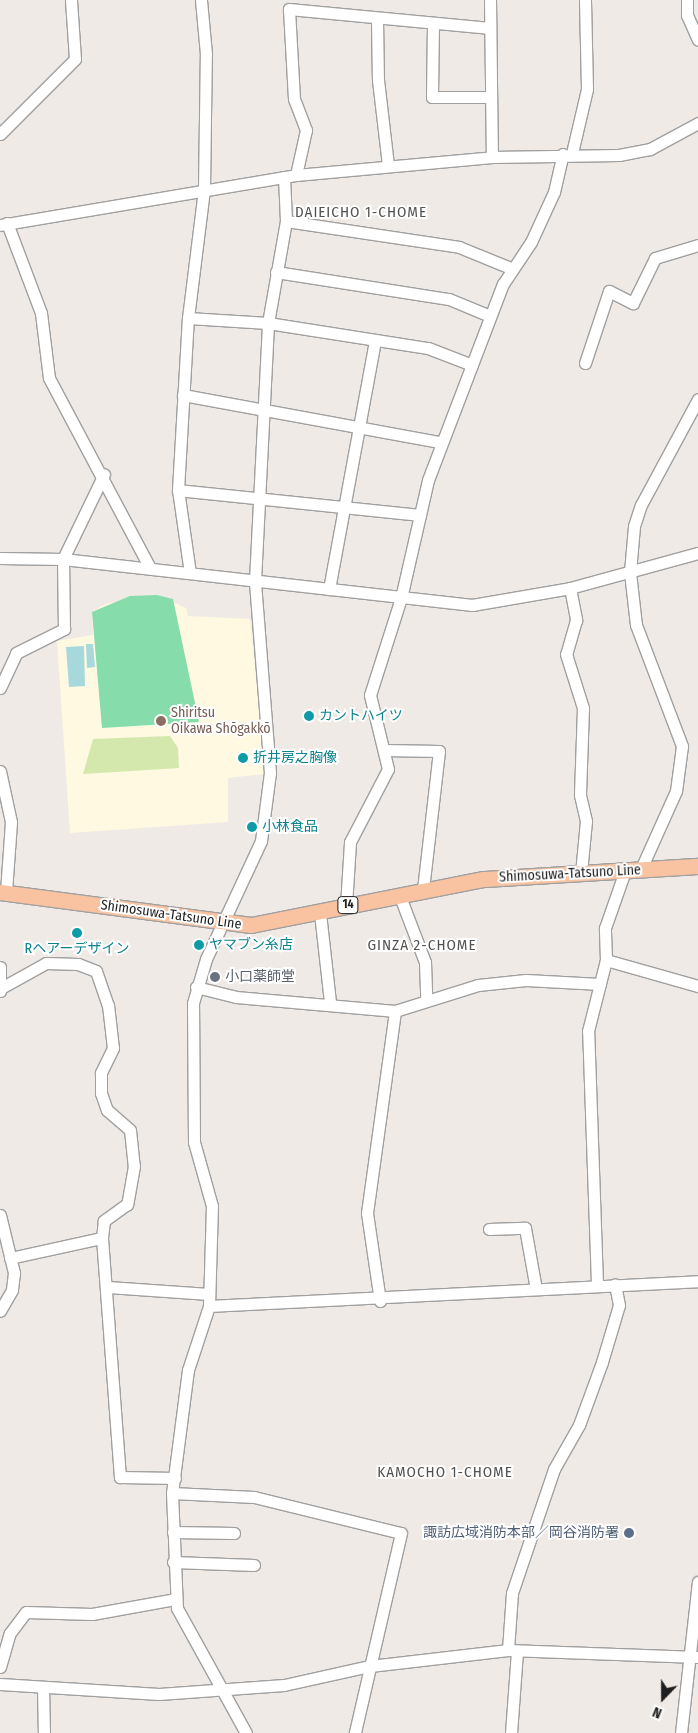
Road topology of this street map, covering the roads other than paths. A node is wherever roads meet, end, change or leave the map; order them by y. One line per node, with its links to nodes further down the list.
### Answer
1 (71, 0): 13 (street)
2 (201, 0): 19 (street)
3 (490, 0): 9 (street)
4 (585, 0): 14 (street)
5 (687, 0): 10 (street)
6 (288, 4): 7 (street); 17 (street)
7 (377, 19): 8 (street); 16 (street)
8 (432, 24): 9 (street); 11 (street)
9 (490, 28): 11 (street)
10 (698, 40)
11 (490, 97): 15 (street)
12 (698, 123): 14 (street)
13 (0, 134)
14 (568, 153): 15 (street); 23 (street)
15 (492, 157): 16 (street)
16 (388, 165): 17 (street)
17 (296, 174): 18 (street)
18 (284, 177): 19 (street); 20 (street)
19 (204, 189): 21 (street); 26 (street)
20 (286, 221): 23 (street); 24 (street)
21 (4, 224): 36 (street)
22 (698, 245): 29 (street)
23 (513, 269): 25 (street)
24 (276, 272): 25 (street); 27 (street)
25 (490, 316): 30 (street)
26 (188, 318): 27 (street); 31 (street)
27 (268, 323): 28 (street); 33 (street)
28 (375, 340): 30 (street); 34 (street)
29 (585, 363)
30 (472, 365): 35 (street)
31 (183, 395): 33 (street); 37 (street)
32 (698, 399): 45 (street)
33 (262, 408): 34 (street); 38 (street)
34 (358, 426): 35 (street); 39 (street)
35 (440, 442): 40 (street)
36 (104, 474): 43 (street); 44 (street)
37 (178, 490): 38 (street); 46 (street)
38 (260, 499): 39 (street); 47 (street)
39 (343, 508): 40 (street); 49 (street)
40 (420, 515): 50 (street)
41 (698, 553): 45 (street)
42 (0, 558): 43 (street)
43 (62, 559): 44 (street); 51 (street)
44 (150, 568): 46 (street)
45 (630, 572): 48 (street); 55 (street)
46 (190, 573): 47 (street)
47 (255, 581): 49 (street); 62 (street)
48 (570, 588): 50 (street); 56 (street)
49 (329, 589): 50 (street)
50 (401, 598): 52 (street)
51 (0, 688)
52 (384, 750): 57 (street); 60 (street)
53 (0, 771): 58 (street)
54 (698, 866): 55 (main road, Shimosuwa-Tatsuno Line / 14)
55 (633, 871): 56 (main road, Shimosuwa-Tatsuno Line / 14); 63 (street)
56 (581, 873): 57 (main road, Shimosuwa-Tatsuno Line / 14)
57 (423, 888): 59 (main road, Shimosuwa-Tatsuno Line / 14)
58 (3, 892): 62 (main road, Shimosuwa-Tatsuno Line / 14)
59 (399, 894): 60 (main road, Shimosuwa-Tatsuno Line / 14); 69 (street)
60 (346, 906): 61 (main road, Shimosuwa-Tatsuno Line / 14)
61 (320, 913): 62 (main road, Shimosuwa-Tatsuno Line / 14); 70 (street)
62 (222, 924): 67 (street)
63 (606, 960): 65 (street); 66 (street)
64 (0, 967): 68 (street)
65 (600, 984): 69 (street); 77 (street)
66 (698, 986)
67 (196, 987): 70 (street); 81 (street)
68 (1, 990): 74 (street)
69 (426, 999): 71 (street)
70 (330, 1002): 71 (street)
71 (394, 1011): 82 (street)
72 (0, 1215): 75 (street)
73 (489, 1229): 80 (street)
74 (102, 1238): 75 (street); 79 (street)
75 (10, 1258): 84 (street)
76 (698, 1281): 78 (street)
77 (597, 1284): 78 (street); 80 (street)
78 (614, 1284): 93 (street)
79 (108, 1287): 81 (street); 85 (street)
80 (536, 1289): 82 (street)
81 (209, 1294): 83 (street)
82 (380, 1300): 83 (street)
83 (209, 1306): 85 (street)
84 (0, 1311)
85 (175, 1478): 86 (street)
86 (172, 1492): 87 (street); 95 (street)
87 (173, 1532): 88 (street); 89 (street)
88 (234, 1533)
89 (173, 1562): 90 (street); 92 (street)
90 (254, 1565)
91 (698, 1582): 94 (street)
92 (175, 1599): 96 (street); 99 (street)
93 (513, 1650): 94 (street); 95 (street); 103 (street)
94 (694, 1658): 104 (street)
95 (370, 1666): 99 (street); 102 (street)
96 (0, 1667)
97 (0, 1684): 98 (street)
98 (43, 1687): 99 (street); 100 (street)
99 (221, 1690): 101 (street)
100 (44, 1733)
101 (246, 1733)
102 (355, 1733)
103 (511, 1733)
104 (681, 1733)

